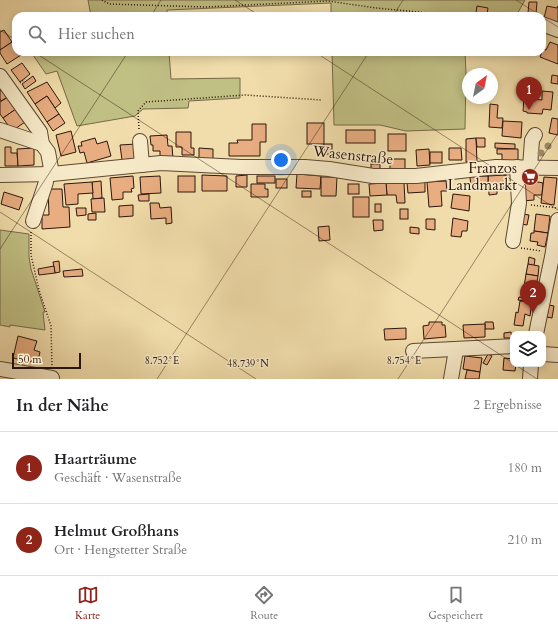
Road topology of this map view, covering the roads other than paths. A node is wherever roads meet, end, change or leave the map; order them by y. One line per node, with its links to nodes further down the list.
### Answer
1 (546, 26): 2 (street)
2 (558, 30)
3 (0, 76): 7 (street)
4 (0, 130): 7 (street)
5 (535, 135): 9 (street)
6 (140, 141): 8 (street)
7 (42, 144): 11 (street)
8 (142, 165): 9 (street, Wasenstraße); 11 (street, Wasenstraße)
9 (524, 167): 10 (street, Wasenstraße); 15 (street)
10 (558, 168)
11 (48, 174): 12 (street, Wasenstraße); 14 (street)
12 (0, 175)
13 (558, 220): 16 (street)
14 (32, 221)
15 (514, 242)
16 (537, 331)
17 (510, 346): 18 (street)
18 (456, 350): 19 (street); 25 (street)
19 (413, 351)
20 (546, 354): 21 (street)
21 (558, 355)
22 (532, 367): 26 (street)
23 (0, 369): 24 (street)
24 (52, 378)
25 (451, 379)
26 (530, 379)

